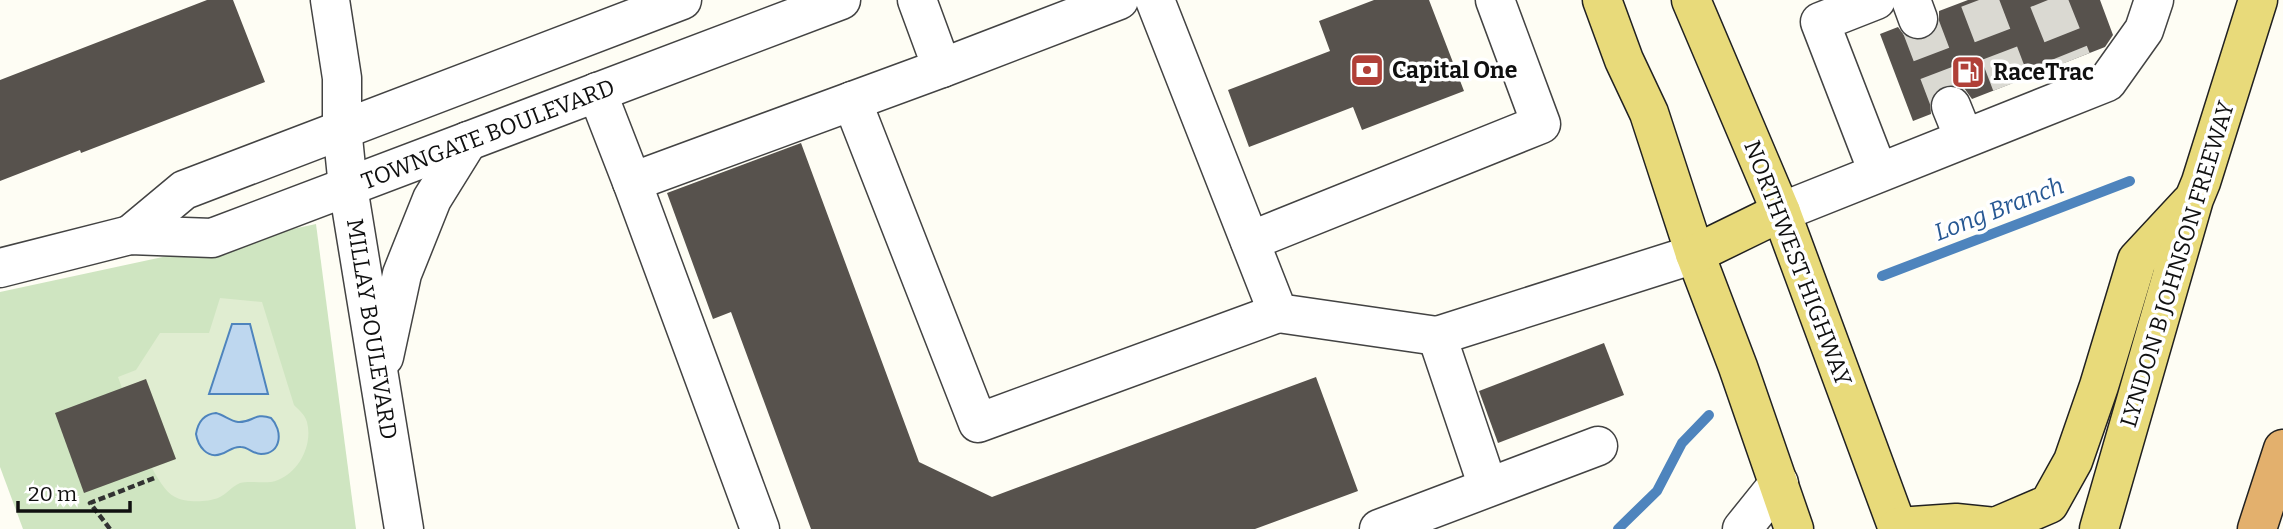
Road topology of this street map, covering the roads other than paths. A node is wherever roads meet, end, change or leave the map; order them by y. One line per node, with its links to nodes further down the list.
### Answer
1 (330, 0): 17 (street, MILLAY BOULEVARD)
2 (682, 0): 17 (street, TOWNGATE BOULEVARD)
3 (841, 0): 15 (street, TOWNGATE BOULEVARD)
4 (917, 0): 14 (street)
5 (1119, 0): 14 (street)
6 (1495, 0): 25 (street)
7 (1602, 0): 26 (main road)
8 (1691, 0): 23 (main road, NORTHWEST HIGHWAY)
9 (1876, 0): 13 (street)
10 (2154, 0): 19 (street)
11 (2258, 0): 22 (main road, LYNDON B JOHNSON FREEWAY)
12 (1163, 2): 25 (street)
13 (1816, 11): 19 (street)
14 (942, 68): 16 (street)
15 (597, 92): 18 (street, TOWNGATE BOULEVARD); 20 (street)
16 (852, 101): 20 (street); 28 (street)
17 (342, 128): 21 (street, MILLAY BOULEVARD); 24 (street, TOWNGATE BOULEVARD)
18 (468, 142): 21 (street, TOWNGATE BOULEVARD); 30 (street)
19 (1878, 172): 23 (street)
20 (632, 182): 37 (street)
21 (348, 187): 24 (street, TOWNGATE BOULEVARD); 30 (street, MILLAY BOULEVARD)
22 (2194, 199): 35 (main road); 41 (main road, LYNDON B JOHNSON FREEWAY)
23 (1781, 212): 26 (main road); 35 (main road, NORTHWEST HIGHWAY)
24 (130, 235): 27 (street, TOWNGATE BOULEVARD)
25 (1250, 241): 28 (street)
26 (1695, 254): 29 (street); 33 (main road)
27 (0, 268)
28 (1278, 313): 29 (street)
29 (1437, 336): 34 (street)
30 (379, 376): 36 (street, MILLAY BOULEVARD)
31 (1598, 446): 34 (street)
32 (2283, 449): 42 (highway)
33 (1779, 483): 39 (street); 40 (main road)
34 (1488, 487): 38 (street)
35 (1898, 528)
36 (404, 529)
37 (760, 529)
38 (1379, 529)
39 (1742, 529)
40 (1794, 529)
41 (2099, 529)
42 (2256, 529)

